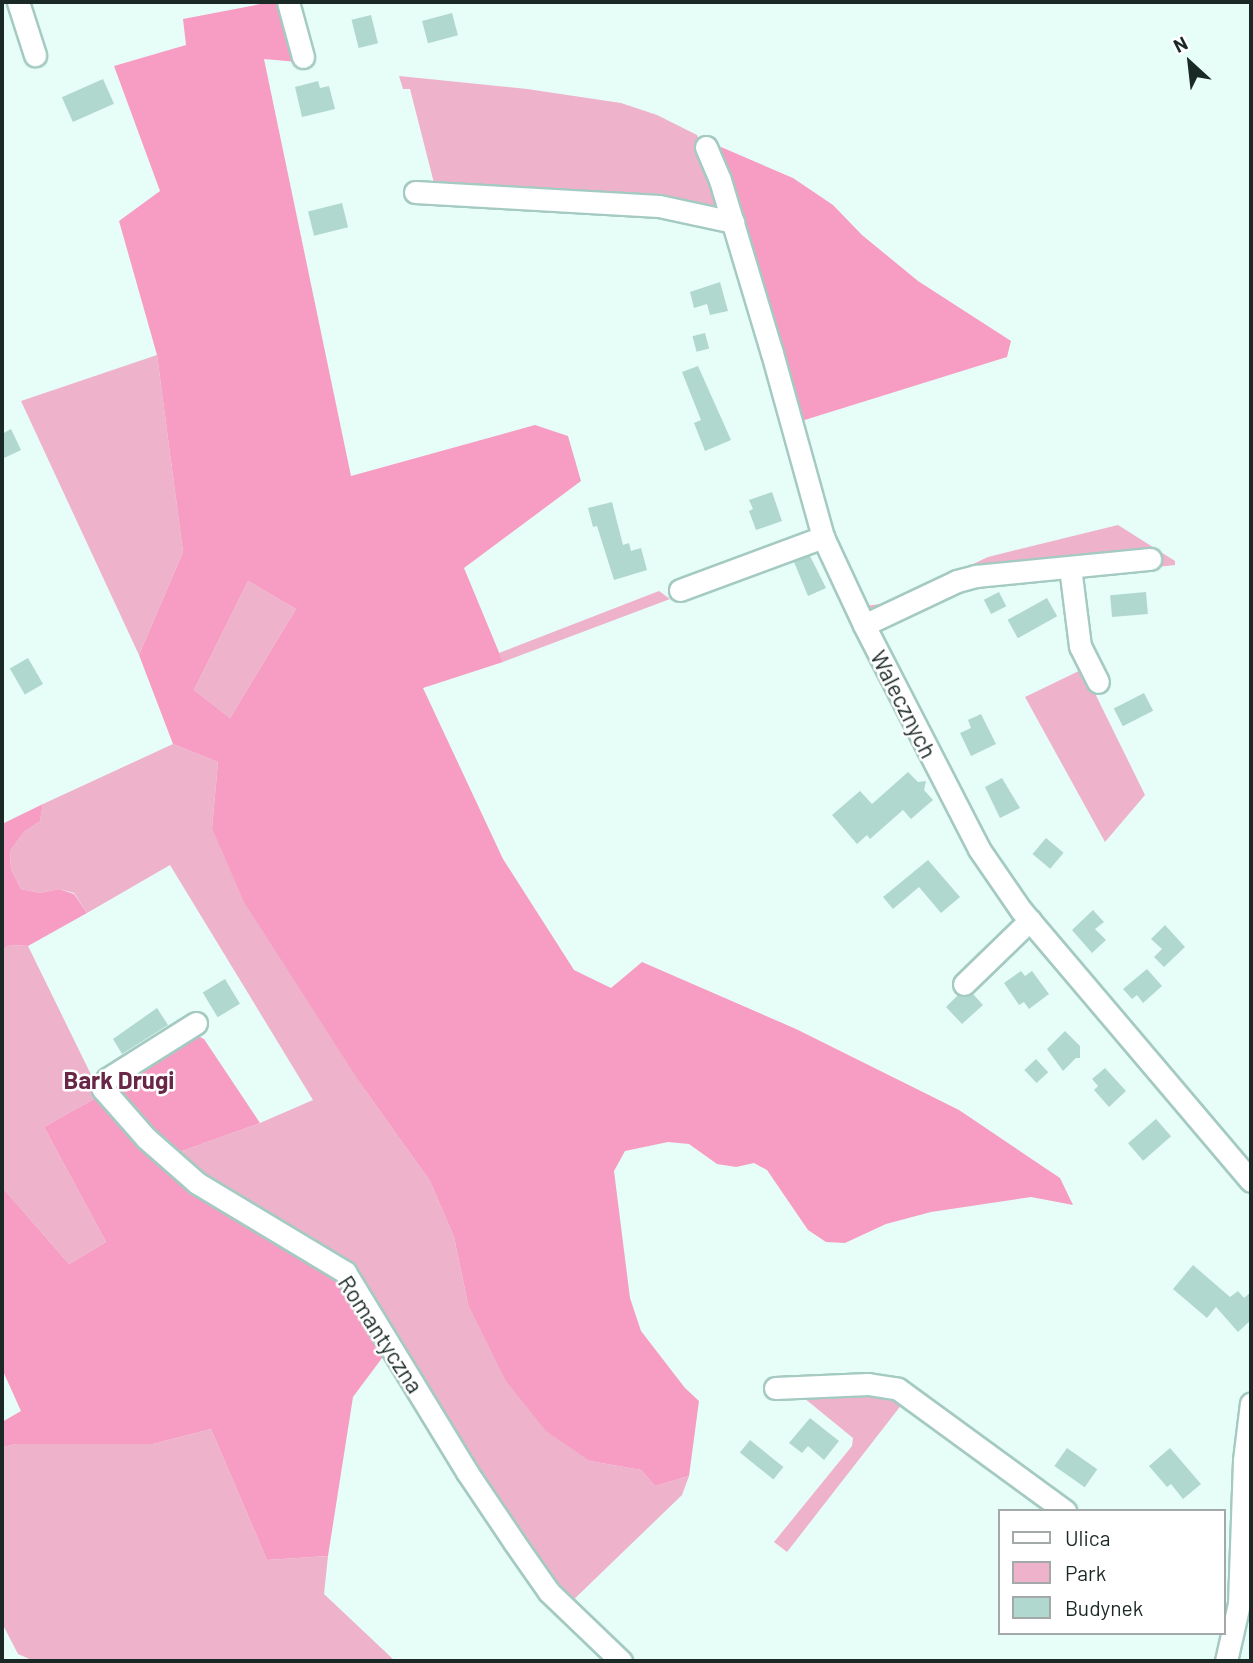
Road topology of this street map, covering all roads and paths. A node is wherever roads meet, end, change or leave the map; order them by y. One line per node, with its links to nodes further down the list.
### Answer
1 (18, 2): 3 (street)
2 (288, 2): 4 (street)
3 (35, 55)
4 (303, 57)
5 (706, 147): 7 (street, Walecznych)
6 (415, 192): 7 (street)
7 (733, 222): 8 (street, Walecznych)
8 (823, 537): 11 (street); 12 (street, Walecznych)
9 (1150, 559): 10 (street)
10 (1070, 567): 12 (street); 13 (street)
11 (680, 590)
12 (864, 625): 14 (street, Walecznych)
13 (1098, 682)
14 (1030, 920): 15 (street); 17 (street, Walecznych)
15 (964, 984)
16 (196, 1023): 22 (street, Romantyczna)
17 (1251, 1181)
18 (775, 1388): 20 (street)
19 (1251, 1403): 21 (street)
20 (1062, 1509)
21 (1234, 1640)
22 (621, 1661)

